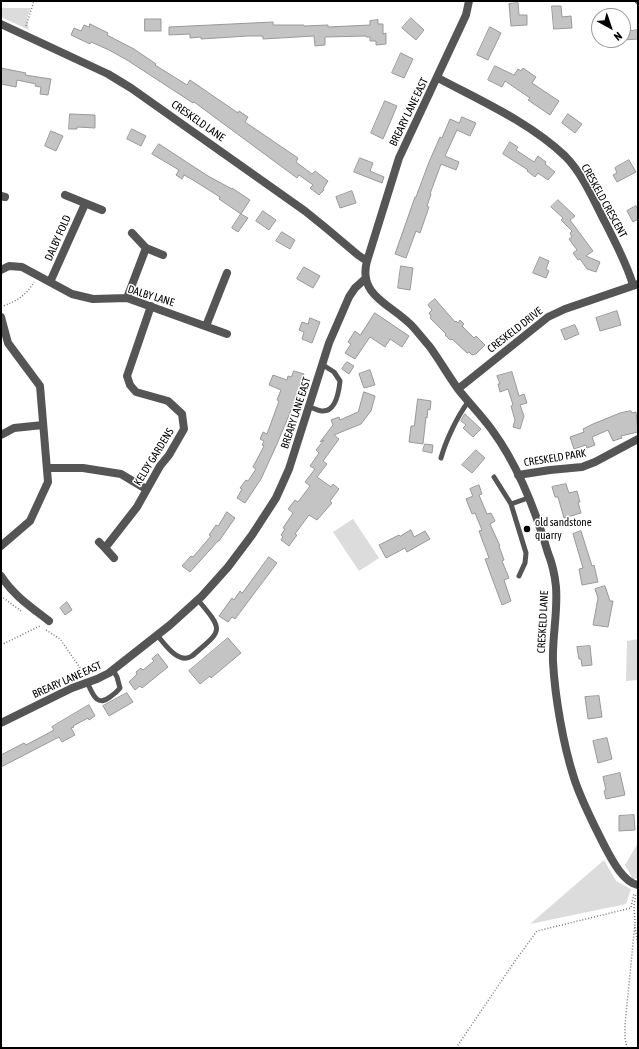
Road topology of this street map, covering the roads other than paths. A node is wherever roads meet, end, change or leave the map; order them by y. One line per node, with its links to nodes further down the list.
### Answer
1 (469, 1): 3 (street, BREARY LANE EAST)
2 (1, 24): 10 (street, CRESKELD LANE)
3 (438, 78): 10 (street, BREARY LANE EAST); 15 (street, CRESKELD CRESCENT)
4 (65, 195): 5 (street)
5 (85, 204): 6 (street); 14 (street, DALBY FOLD)
6 (102, 210)
7 (132, 233): 8 (street)
8 (146, 248): 9 (street); 16 (street)
9 (163, 255)
10 (367, 261): 13 (street, BREARY LANE EAST)
11 (1, 270): 14 (street, DALBY LANE)
12 (227, 273): 19 (street)
13 (365, 279): 21 (street, BREARY LANE EAST); 22 (street, CRESKELD LANE)
14 (50, 282): 16 (street, DALBY LANE)
15 (636, 285): 22 (street, CRESKELD DRIVE)
16 (127, 298): 17 (street, DALBY LANE)
17 (150, 306): 19 (street, DALBY LANE); 32 (street, KELDY GARDENS)
18 (1, 317): 25 (street)
19 (206, 326): 20 (street, DALBY LANE)
20 (227, 334)
21 (323, 366): 24 (street, BREARY LANE EAST); 24 (lane)
22 (458, 389): 23 (street, CRESKELD LANE)
23 (468, 402): 28 (lane); 30 (street, CRESKELD LANE)
24 (310, 407): 41 (street, BREARY LANE EAST)
25 (43, 425): 26 (street); 29 (street)
26 (1, 435)
27 (638, 439): 30 (street, CRESKELD PARK)
28 (441, 458)
29 (47, 468): 32 (street); 36 (street)
30 (518, 476): 33 (street, CRESKELD LANE)
31 (494, 477): 34 (lane)
32 (146, 489): 37 (street, KELDY GARDENS)
33 (528, 498): 34 (lane); 47 (street, CRESKELD LANE)
34 (511, 504): 40 (lane)
35 (99, 542): 37 (street)
36 (1, 546)
37 (105, 548): 38 (street)
38 (114, 558)
39 (1, 576): 42 (street)
40 (520, 576)
41 (198, 600): 43 (street, BREARY LANE EAST); 43 (lane)
42 (49, 621)
43 (157, 635): 44 (street, BREARY LANE EAST)
44 (113, 670): 45 (street, BREARY LANE EAST); 45 (lane)
45 (88, 682): 46 (street, BREARY LANE EAST)
46 (1, 723)
47 (637, 887)

